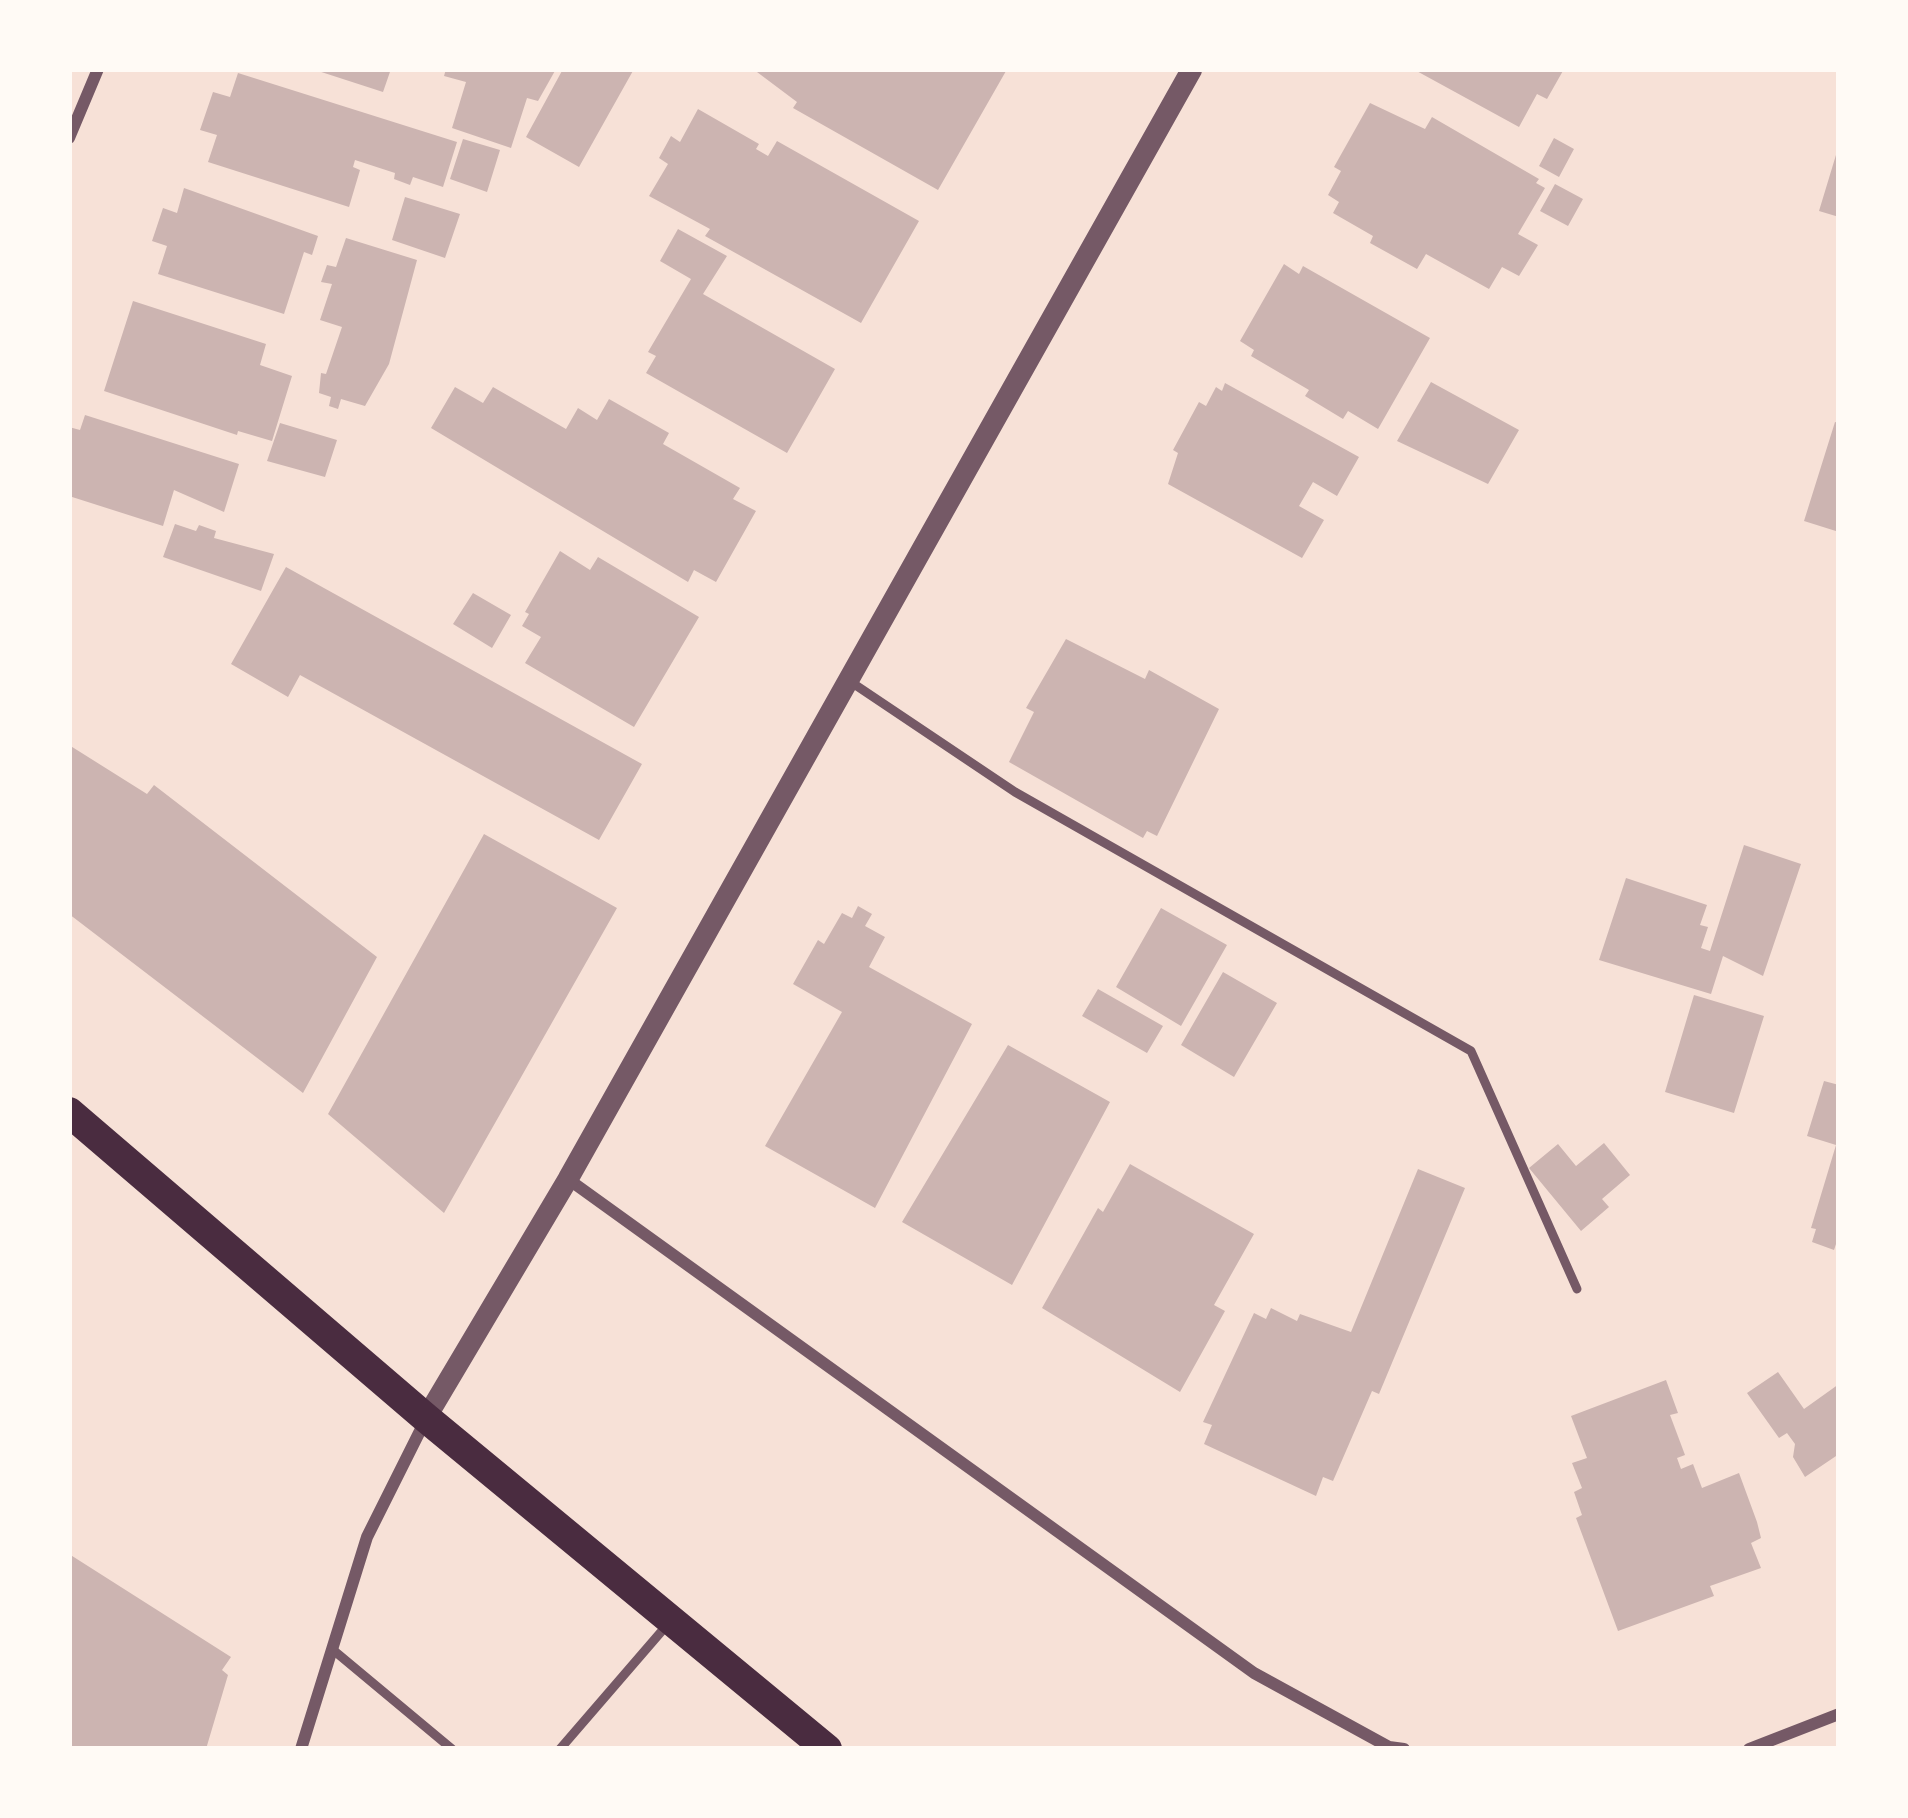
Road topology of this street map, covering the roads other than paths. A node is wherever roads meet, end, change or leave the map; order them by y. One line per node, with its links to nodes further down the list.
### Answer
1 (98, 69): 3 (street)
2 (1192, 69): 4 (street)
3 (69, 139)
4 (848, 680): 6 (street); 7 (lane)
5 (69, 1112): 8 (main road)
6 (568, 1178): 8 (street); 16 (street)
7 (1577, 1289)
8 (426, 1418): 9 (main road); 10 (street)
9 (670, 1621): 14 (lane); 15 (main road)
10 (332, 1649): 12 (street); 13 (lane)
11 (1839, 1714): 17 (street)
12 (301, 1749)
13 (452, 1749)
14 (560, 1749)
15 (827, 1749)
16 (1404, 1749)
17 (1749, 1749)

